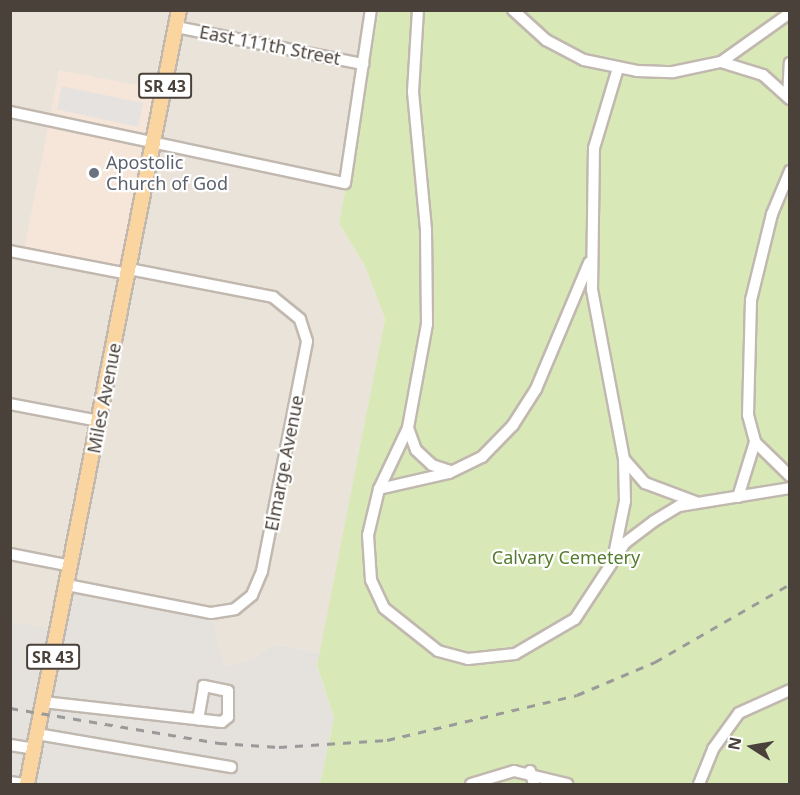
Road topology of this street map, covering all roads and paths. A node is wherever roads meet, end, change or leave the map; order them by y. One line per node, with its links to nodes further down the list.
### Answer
1 (179, 10): 6 (main road, Miles Avenue / SR 43)
2 (371, 10): 9 (street)
3 (418, 10): 20 (street)
4 (513, 10): 10 (street)
5 (789, 13): 7 (street)
6 (176, 27): 9 (street, East 111th Street); 13 (main road, Miles Avenue / SR 43)
7 (721, 62): 10 (street); 11 (street)
8 (789, 63): 11 (street)
9 (363, 64): 13 (street)
10 (618, 68): 16 (street)
11 (789, 98)
12 (10, 112): 13 (street)
13 (153, 144): 17 (main road, Miles Avenue / SR 43)
14 (789, 171): 21 (street)
15 (10, 251): 17 (street, Elmarge Avenue)
16 (592, 254): 22 (street); 23 (street)
17 (128, 272): 19 (main road, Miles Avenue / SR 43); 32 (street, Elmarge Avenue)
18 (10, 404): 19 (street)
19 (99, 421): 30 (main road, Miles Avenue / SR 43)
20 (408, 428): 23 (street); 26 (street)
21 (755, 442): 24 (street); 27 (street)
22 (624, 459): 28 (street); 31 (street)
23 (451, 471): 26 (street)
24 (789, 476)
25 (789, 488): 27 (street)
26 (379, 489): 31 (street)
27 (738, 497): 28 (street)
28 (700, 503): 31 (street)
29 (10, 554): 30 (street)
30 (71, 566): 32 (main road, Miles Avenue / SR 43)
31 (612, 566)
32 (68, 585): 34 (main road, Miles Avenue / SR 43)
33 (789, 690): 46 (street)
34 (43, 702): 35 (street); 36 (main road, Miles Avenue / SR 43)
35 (198, 719)
36 (37, 734): 38 (main road, Miles Avenue / SR 43); 39 (street)
37 (10, 745): 38 (street)
38 (34, 749): 42 (main road, Miles Avenue / SR 43)
39 (231, 767)
40 (530, 771): 43 (street); 44 (street); 45 (street)
41 (10, 782): 42 (street)
42 (26, 784)
43 (471, 784)
44 (534, 784)
45 (567, 784)
46 (699, 784)

